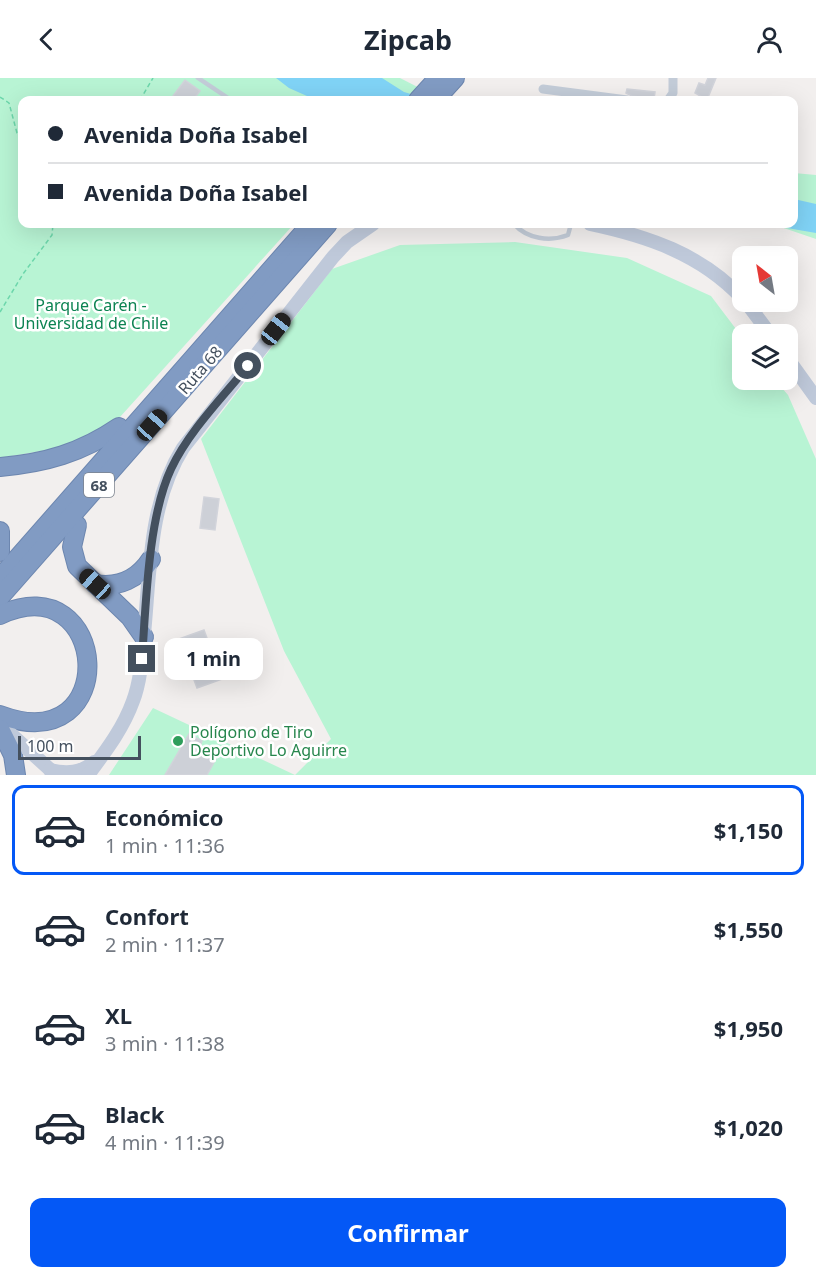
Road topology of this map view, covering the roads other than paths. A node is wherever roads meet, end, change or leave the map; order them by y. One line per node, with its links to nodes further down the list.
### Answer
1 (198, 78): 5 (lane)
2 (673, 78): 9 (street)
3 (448, 79): 6 (highway); 7 (highway)
4 (543, 89): 8 (street)
5 (225, 96)
6 (424, 96)
7 (437, 96)
8 (596, 96)
9 (671, 96)
10 (308, 228): 17 (highway, Ruta 68 / 68)
11 (325, 228): 19 (highway, Ruta 68 / 68)
12 (368, 228): 26 (street)
13 (519, 228): 14 (lane)
14 (570, 228)
15 (607, 228): 16 (street)
16 (732, 288)
17 (248, 296): 21 (highway); 28 (highway, Ruta 68 / 68)
18 (798, 372): 20 (street)
19 (198, 373): 23 (highway); 30 (highway, Ruta 68 / 68)
20 (816, 398)
21 (119, 427): 22 (highway); 27 (highway)
22 (0, 467)
23 (77, 525): 29 (highway); 31 (highway)
24 (0, 531): 25 (highway)
25 (0, 552)
26 (151, 559): 29 (highway); 32 (street)
27 (0, 560)
28 (0, 578)
29 (95, 584): 32 (highway)
30 (0, 597)
31 (0, 614): 33 (highway)
32 (144, 637): 36 (street)
33 (0, 715)
34 (0, 724): 37 (street)
35 (0, 729): 38 (highway)
36 (101, 757): 37 (street); 39 (street)
37 (52, 773)
38 (16, 775)
39 (88, 775)

